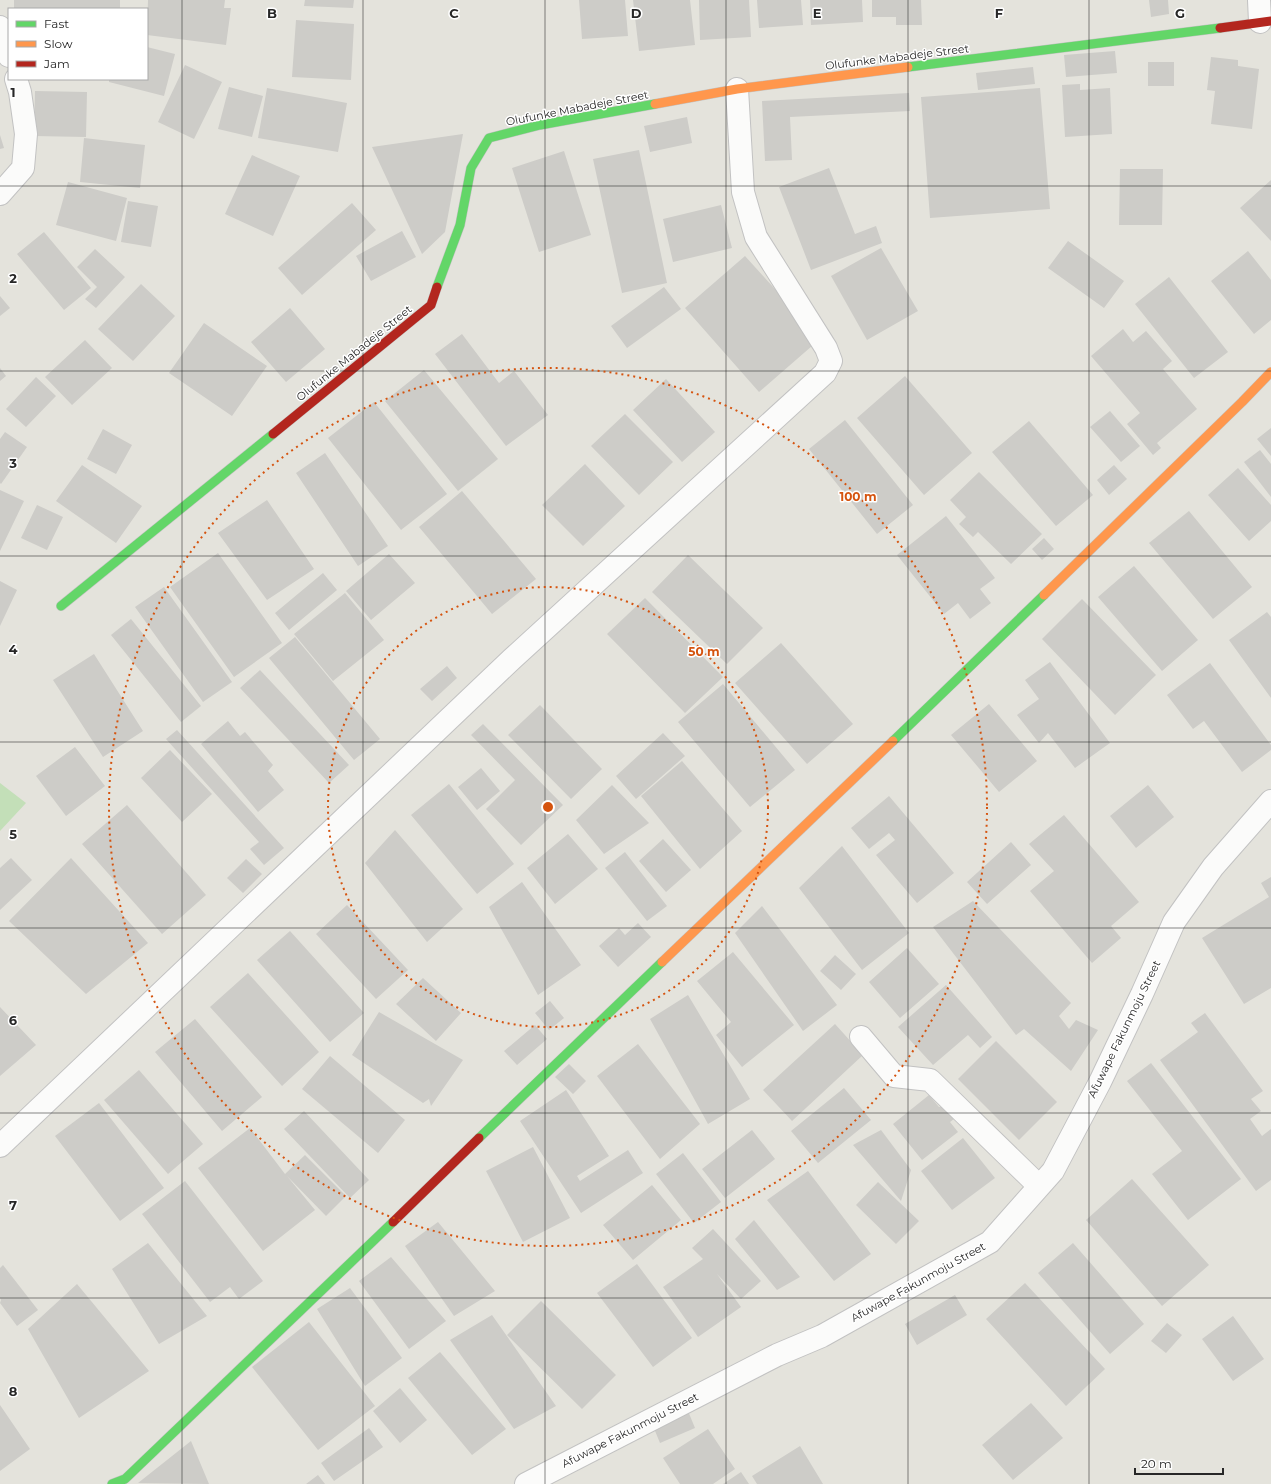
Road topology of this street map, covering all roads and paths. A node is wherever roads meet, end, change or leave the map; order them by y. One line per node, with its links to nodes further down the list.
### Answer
1 (1259, 0): 2 (street)
2 (1265, 22): 6 (street, Olufunke Mabadeje Street)
3 (0, 27): 4 (street)
4 (8, 53)
5 (16, 80): 7 (street)
6 (737, 89): 9 (street, Olufunke Mabadeje Street); 12 (street)
7 (0, 194)
8 (1271, 372): 14 (street)
9 (61, 606)
10 (1271, 801): 13 (street, Afuwape Fakunmoju Street)
11 (861, 1037): 13 (street)
12 (0, 1146)
13 (1039, 1186): 15 (street, Afuwape Fakunmoju Street)
14 (112, 1484)
15 (526, 1484)

